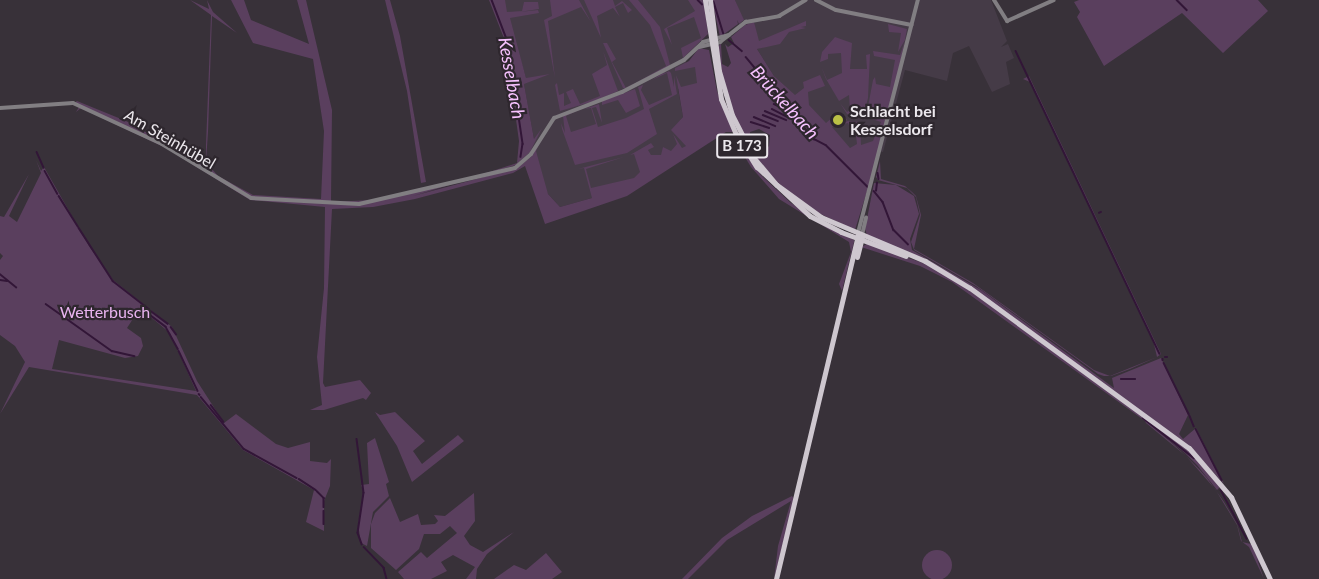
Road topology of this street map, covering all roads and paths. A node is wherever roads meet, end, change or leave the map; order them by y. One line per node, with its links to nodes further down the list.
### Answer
1 (705, 0): 9 (main road, B 173)
2 (710, 0): 9 (main road, B 173)
3 (806, 0): 9 (street)
4 (816, 0): 8 (street)
5 (918, 0): 8 (street)
6 (994, 0): 7 (street)
7 (1054, 0)
8 (912, 26): 11 (street)
9 (713, 42): 10 (street, Am Steinhübel); 11 (main road, B 173)
10 (0, 108)
11 (860, 237): 12 (main road); 13 (main road, B 173)
12 (776, 579)
13 (1270, 579)

